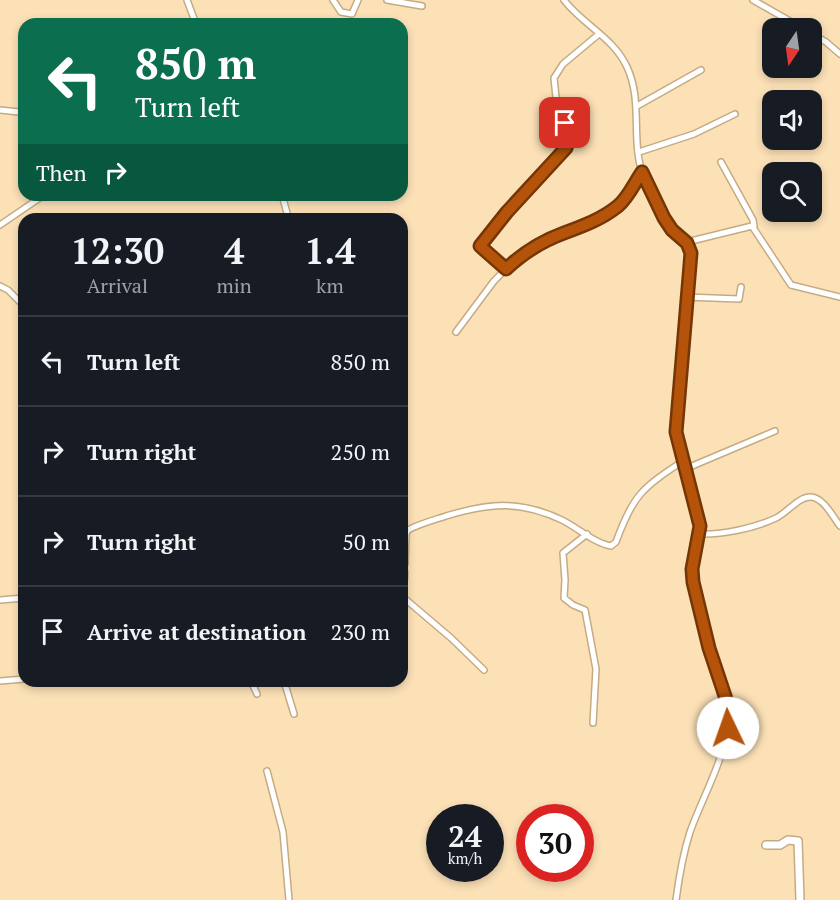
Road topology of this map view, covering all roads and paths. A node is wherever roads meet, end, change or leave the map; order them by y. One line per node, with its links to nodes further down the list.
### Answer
1 (187, 0): 8 (street)
2 (333, 0): 3 (street)
3 (358, 0)
4 (387, 0): 7 (street)
5 (564, 0): 10 (street)
6 (753, 0): 9 (street)
7 (422, 6)
8 (194, 18)
9 (784, 18)
10 (599, 34): 14 (street); 25 (street)
11 (822, 40): 12 (street)
12 (840, 54)
13 (701, 70): 14 (street)
14 (637, 106): 18 (street)
15 (0, 110): 16 (street)
16 (18, 112)
17 (735, 114): 18 (street)
18 (639, 152): 20 (street)
19 (721, 162): 23 (street)
20 (642, 172): 24 (street); 25 (street)
21 (35, 201): 22 (street)
22 (0, 225)
23 (754, 226): 24 (street); 29 (street)
24 (687, 242): 28 (street)
25 (506, 269): 31 (street)
26 (0, 286): 30 (street)
27 (741, 287): 28 (street)
28 (686, 297): 33 (street)
29 (840, 297)
30 (18, 300)
31 (456, 333)
32 (775, 431): 34 (street)
33 (683, 461): 34 (street); 37 (street)
34 (685, 469): 38 (street)
35 (840, 526): 38 (street)
36 (408, 531): 37 (street)
37 (587, 534): 49 (street)
38 (699, 534): 53 (street)
39 (18, 598): 40 (street)
40 (0, 600)
41 (408, 601): 42 (street)
42 (484, 670)
43 (18, 680): 44 (street)
44 (0, 681)
45 (254, 687): 47 (street)
46 (286, 687): 48 (street)
47 (257, 694)
48 (294, 714)
49 (593, 723)
50 (267, 771): 52 (street)
51 (766, 845): 54 (street)
52 (289, 900)
53 (676, 900)
54 (800, 900)

